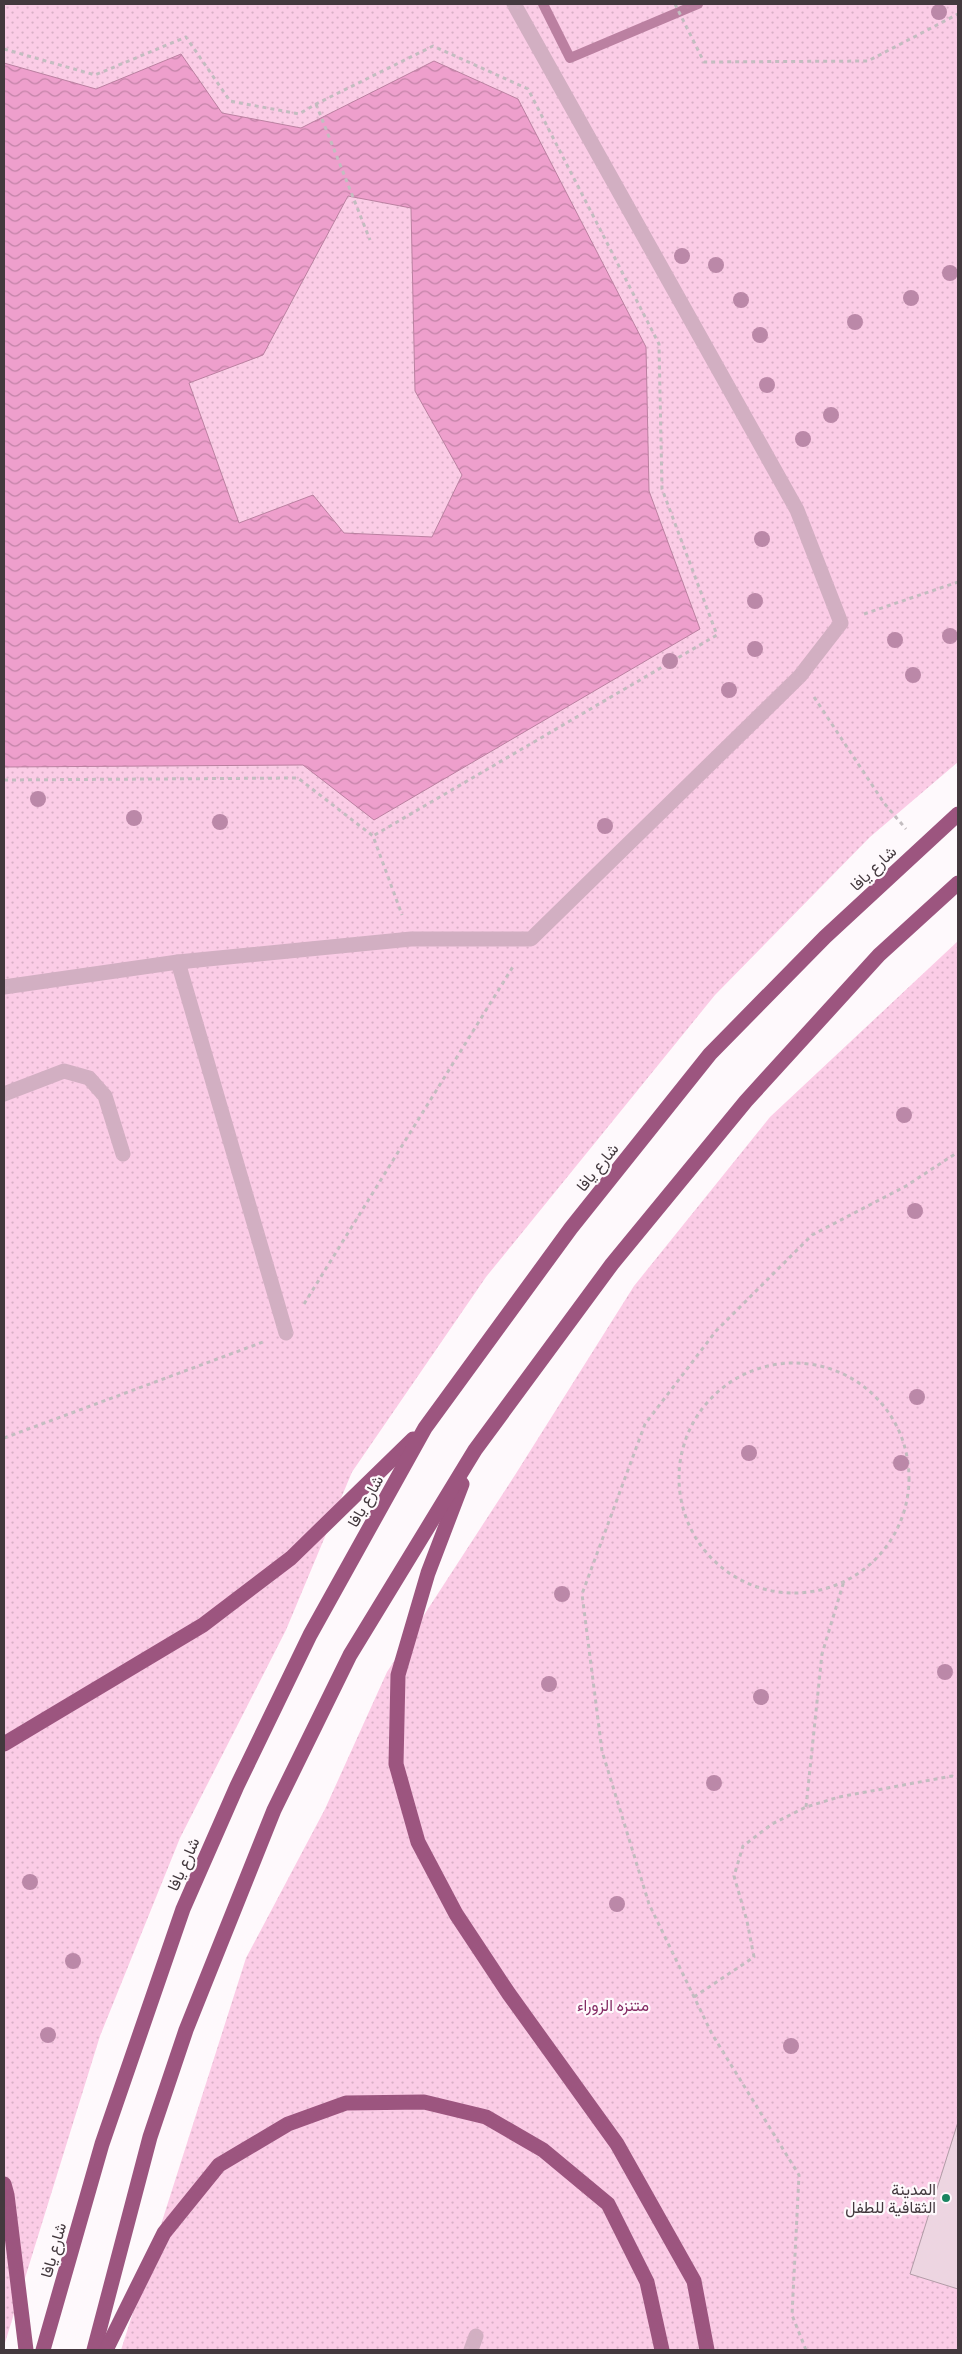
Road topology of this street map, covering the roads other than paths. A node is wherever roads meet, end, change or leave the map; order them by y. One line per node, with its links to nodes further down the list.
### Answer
1 (514, 4): 4 (lane)
2 (958, 814): 9 (highway, شارع يافا)
3 (958, 883): 10 (highway)
4 (178, 962): 5 (lane); 8 (lane)
5 (4, 987)
6 (4, 1094): 7 (lane)
7 (123, 1154)
8 (286, 1333)
9 (425, 1428): 11 (highway); 14 (highway, شارع يافا)
10 (475, 1450): 15 (highway); 18 (highway)
11 (4, 1744)
12 (4, 2184): 13 (highway)
13 (26, 2350)
14 (43, 2350)
15 (94, 2350)
16 (106, 2350): 17 (highway)
17 (662, 2350)
18 (707, 2350)

